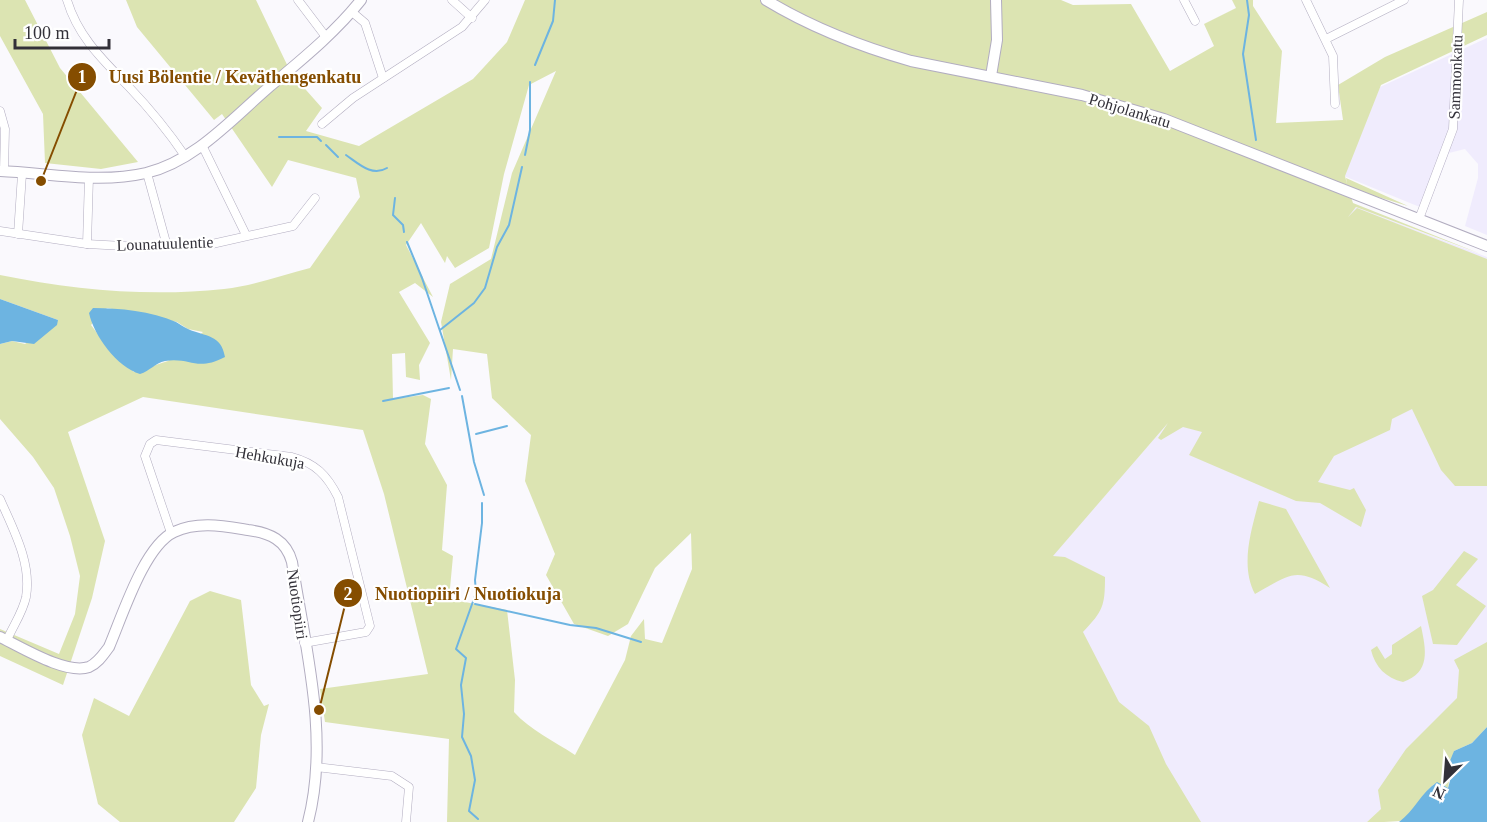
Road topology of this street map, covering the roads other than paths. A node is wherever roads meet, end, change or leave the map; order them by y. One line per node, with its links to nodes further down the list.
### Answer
1 (67, 0): 23 (street)
2 (297, 0): 15 (street)
3 (361, 0): 12 (street)
4 (452, 0): 13 (street)
5 (485, 0): 13 (street)
6 (766, 0): 17 (street, Pohjolankatu)
7 (996, 0): 17 (street)
8 (1184, 0): 14 (street)
9 (1306, 0): 16 (street)
10 (1404, 0): 16 (street)
11 (1459, 0): 29 (street, Sammonkatu)
12 (352, 12): 15 (street); 18 (street)
13 (472, 18): 18 (street)
14 (1195, 21)
15 (326, 37): 22 (street)
16 (1326, 39): 19 (street)
17 (991, 76): 29 (street, Pohjolankatu)
18 (383, 78): 21 (street)
19 (1335, 104)
20 (0, 111): 24 (street)
21 (322, 124)
22 (202, 145): 23 (street); 32 (street)
23 (185, 156): 25 (street)
24 (2, 171): 26 (street)
25 (147, 173): 27 (street); 34 (street)
26 (22, 174): 27 (street); 31 (street)
27 (89, 177): 33 (street)
28 (315, 198): 32 (street, Lounatuulentie)
29 (1419, 219): 35 (street, Pohjolankatu)
30 (0, 231): 31 (street, Lounatuulentie)
31 (18, 234): 33 (street, Lounatuulentie)
32 (246, 235): 34 (street, Lounatuulentie)
33 (87, 244): 34 (street, Lounatuulentie)
34 (167, 246)
35 (1487, 246)
36 (0, 499): 38 (street)
37 (171, 533): 38 (street); 39 (street, Nuotiopiiri); 39 (street, Hehkukuja)
38 (4, 639)
39 (304, 643): 40 (street, Nuotiopiiri)
40 (316, 767): 41 (street, Nuotiopiiri); 42 (street)
41 (308, 822)
42 (406, 822)

